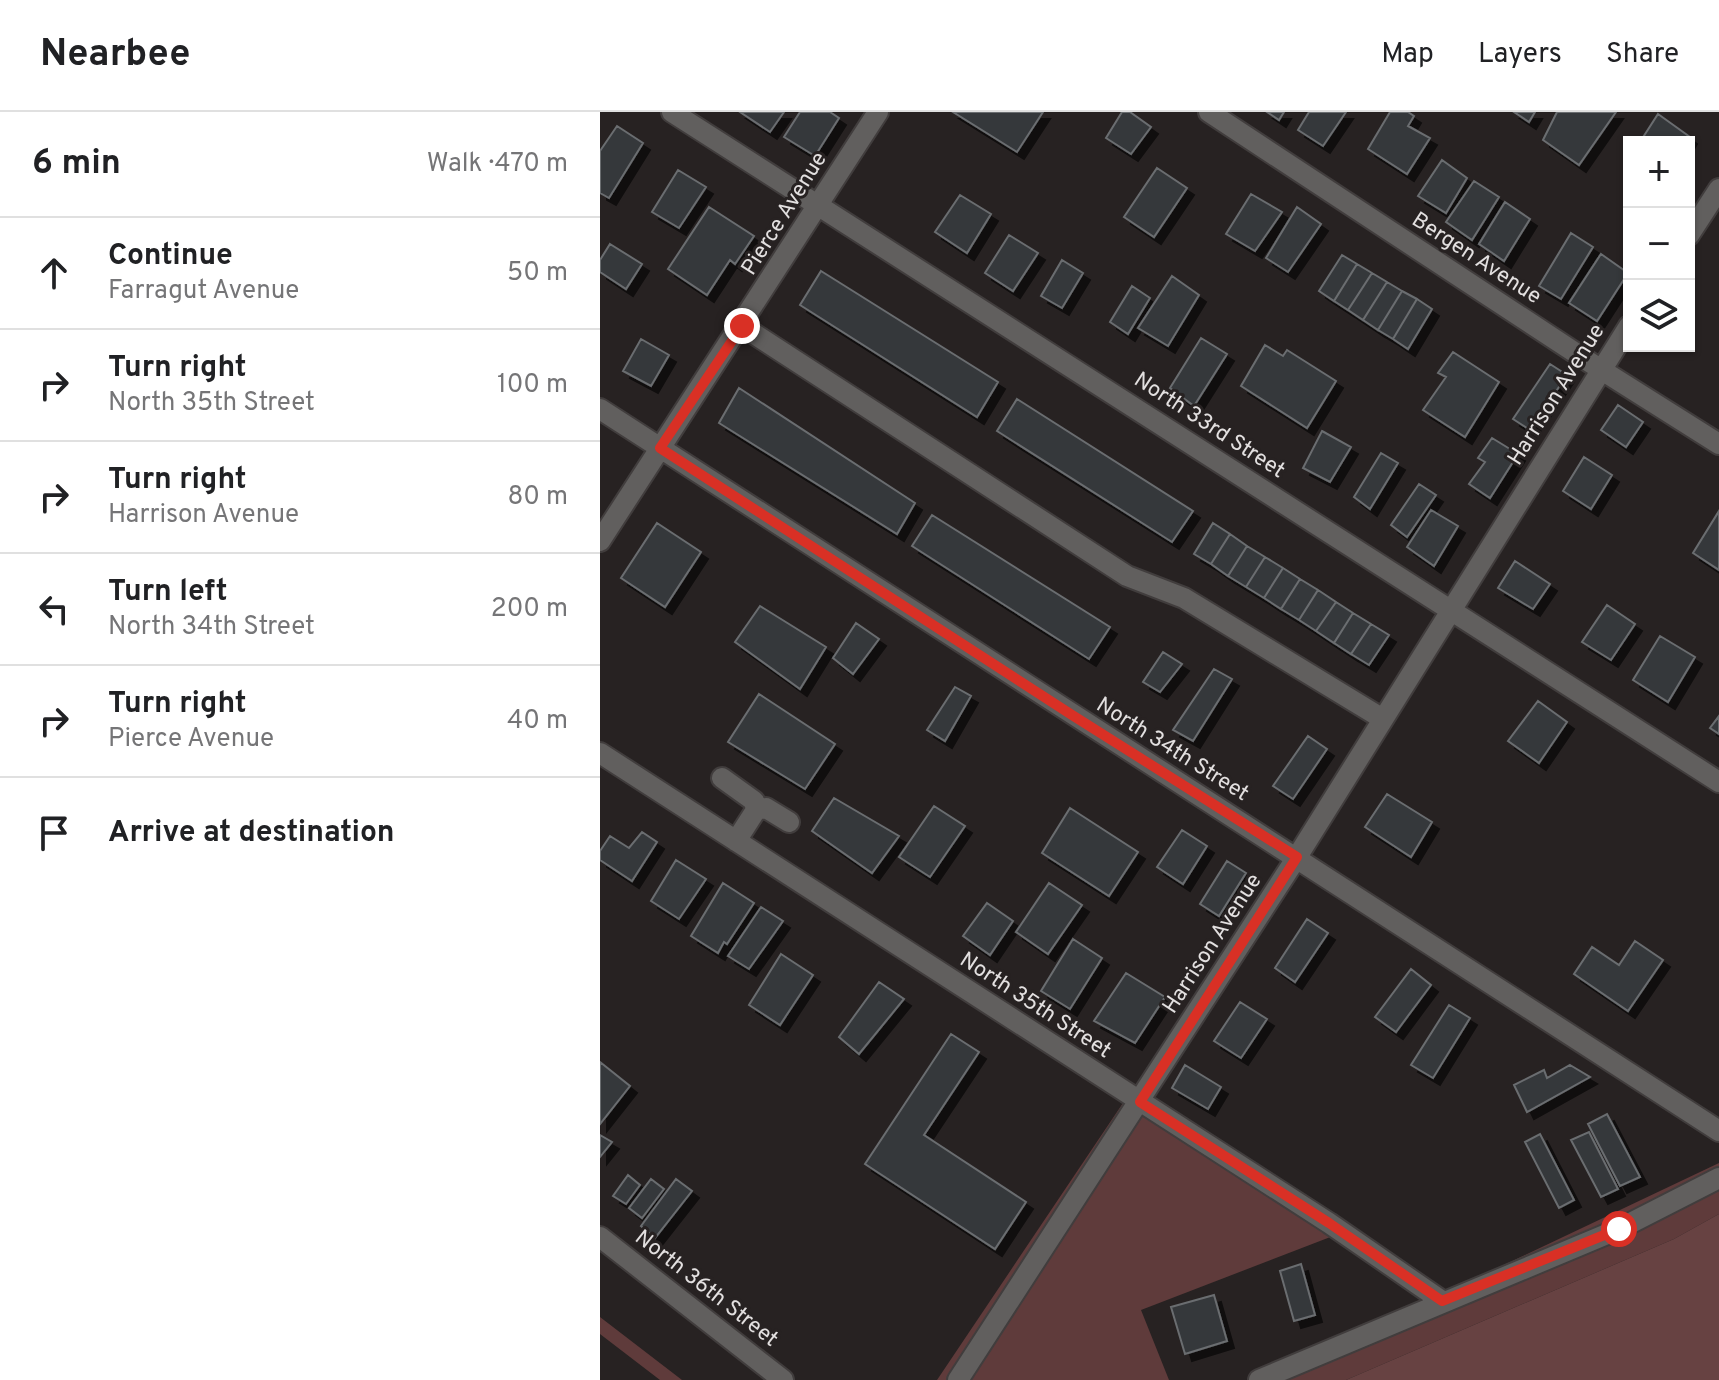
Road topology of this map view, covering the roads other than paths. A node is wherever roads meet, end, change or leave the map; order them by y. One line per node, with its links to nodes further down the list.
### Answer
1 (672, 112): 5 (street, North 33rd Street)
2 (878, 112): 5 (street, Pierce Avenue)
3 (1209, 112): 9 (street, Bergen Avenue)
4 (1719, 189): 6 (street)
5 (818, 205): 7 (street, Pierce Avenue); 14 (street, North 33rd Street)
6 (1695, 226)
7 (742, 326): 12 (street, Pierce Avenue); 15 (street)
8 (1623, 335): 9 (street, Harrison Avenue)
9 (1600, 369): 11 (street, Bergen Avenue); 14 (street, Harrison Avenue)
10 (600, 409): 12 (street, North 34th Street)
11 (1719, 444)
12 (660, 448): 13 (street, Pierce Avenue); 22 (street, North 34th Street)
13 (600, 541)
14 (1451, 609): 15 (street, Harrison Avenue); 18 (street, North 33rd Street)
15 (1383, 719): 22 (street, Harrison Avenue)
16 (600, 753): 21 (street, North 35th Street)
17 (722, 778): 19 (street)
18 (1719, 782)
19 (756, 810): 20 (street); 21 (street)
20 (789, 822)
21 (736, 841): 23 (street, North 35th Street)
22 (1297, 857): 23 (street, Harrison Avenue); 24 (street, North 34th Street)
23 (1140, 1102): 27 (street, North 35th Street); 29 (street, Harrison Avenue)
24 (1719, 1131)
25 (1719, 1178): 27 (street)
26 (600, 1237): 28 (street, North 36th Street)
27 (1442, 1301): 30 (street)
28 (783, 1380)
29 (958, 1380)
30 (1259, 1380)

